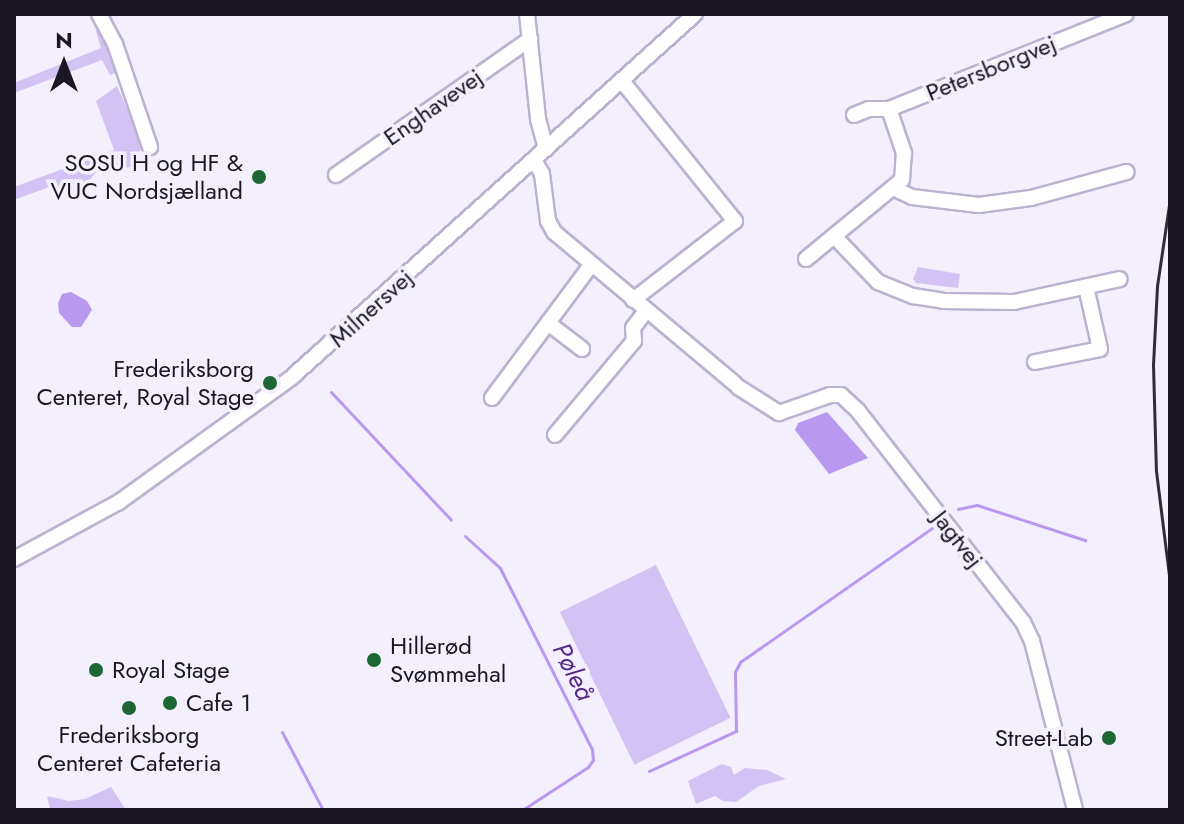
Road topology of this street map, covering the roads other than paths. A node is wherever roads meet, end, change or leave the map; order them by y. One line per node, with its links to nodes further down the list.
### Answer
1 (99, 14): 9 (street)
2 (527, 14): 5 (street)
3 (695, 14): 6 (street, Milnersvej)
4 (1126, 14): 7 (street, Petersborgvej)
5 (530, 39): 10 (street); 13 (street, Enghavevej)
6 (622, 81): 10 (street, Milnersvej); 20 (street)
7 (889, 109): 8 (street, Petersborgvej); 14 (street)
8 (854, 115)
9 (150, 147)
10 (546, 149): 11 (street, Milnersvej)
11 (534, 160): 17 (street); 27 (street, Milnersvej)
12 (1127, 172): 14 (street)
13 (336, 175)
14 (895, 189): 15 (street)
15 (834, 236): 16 (street); 19 (street)
16 (806, 259)
17 (591, 265): 20 (street); 22 (street)
18 (1120, 279): 19 (street)
19 (1086, 287): 24 (street)
20 (633, 300): 21 (street)
21 (646, 311): 26 (street); 28 (street, Jagtvej)
22 (548, 323): 23 (street); 25 (street)
23 (582, 349)
24 (1035, 362)
25 (492, 398)
26 (555, 435)
27 (14, 559)
28 (1075, 810)

